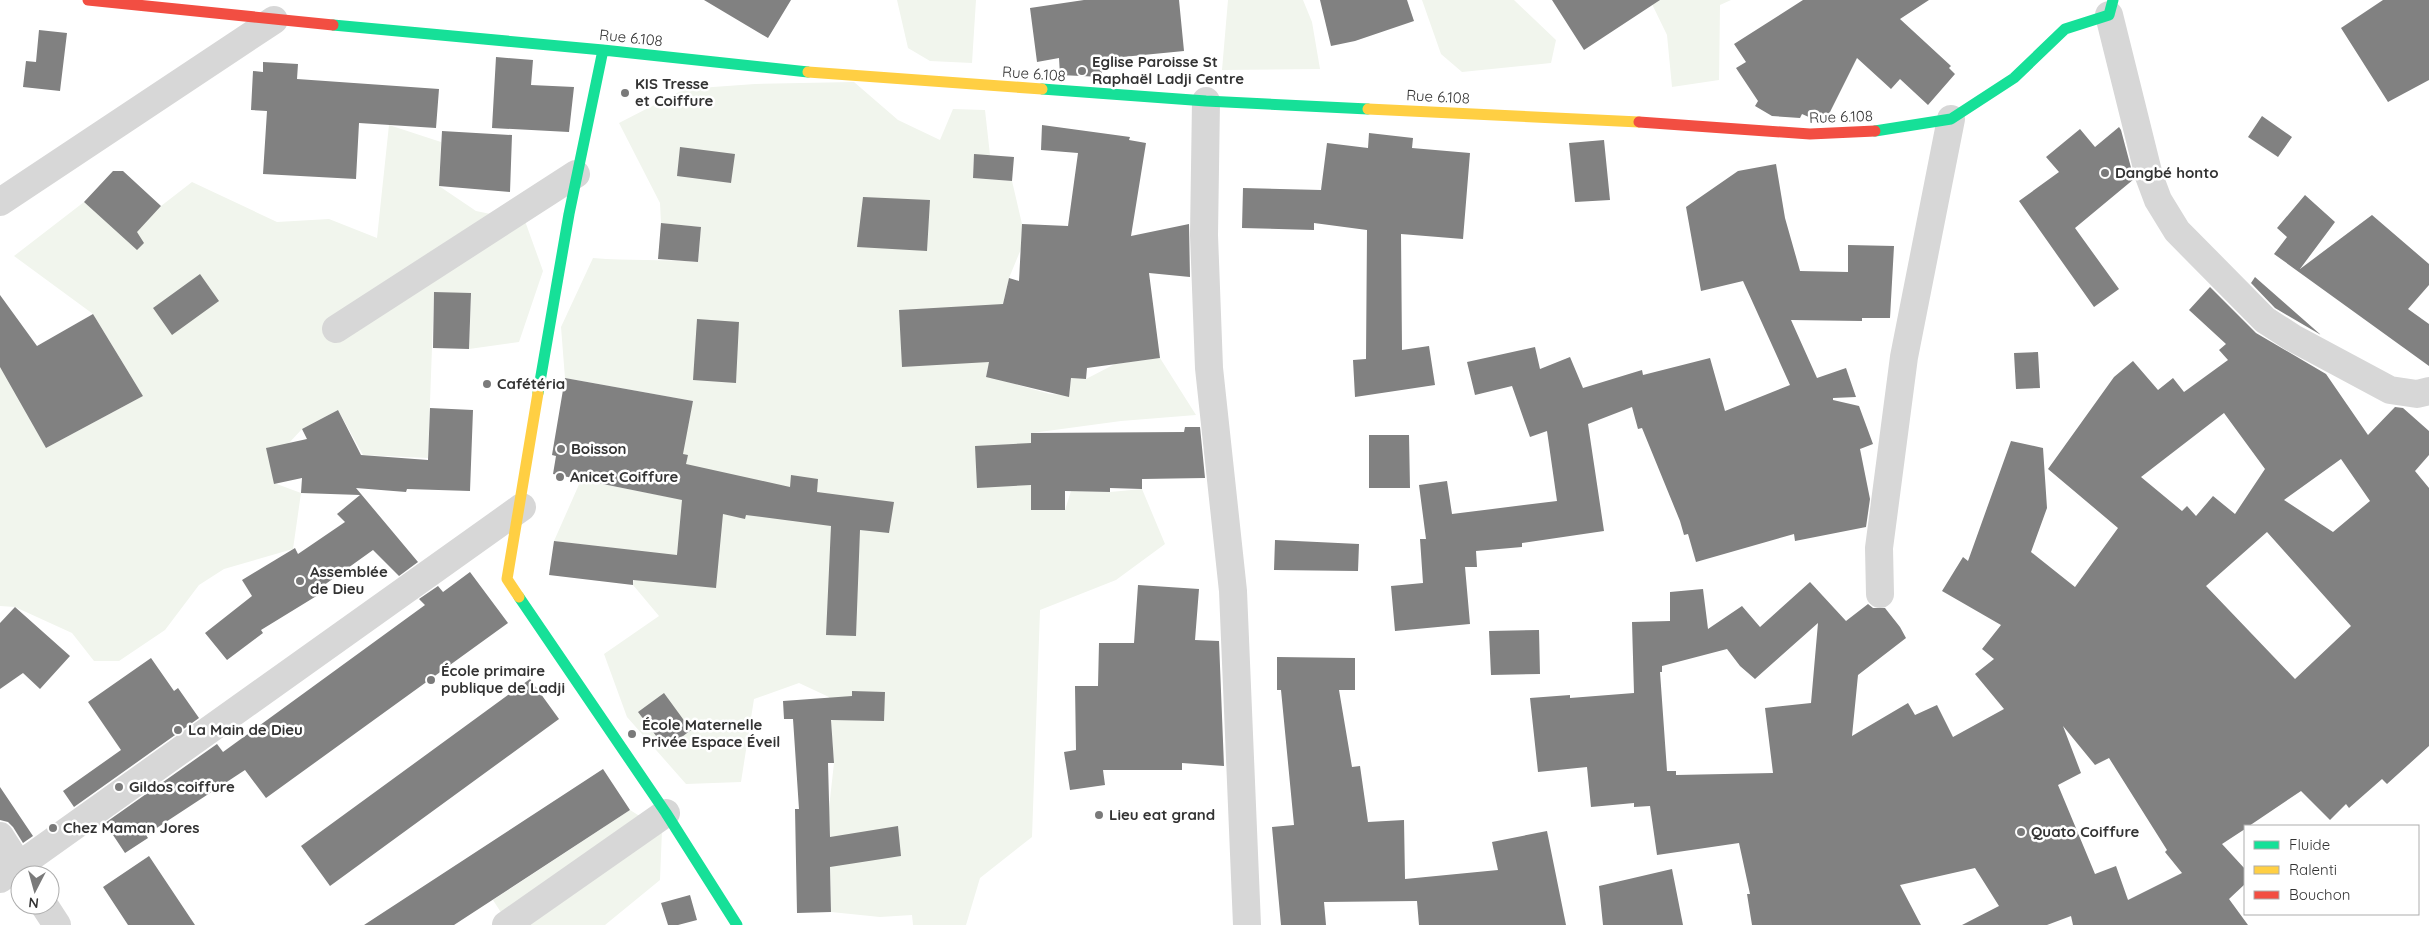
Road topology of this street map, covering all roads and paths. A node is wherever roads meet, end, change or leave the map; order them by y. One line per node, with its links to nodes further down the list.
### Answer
1 (88, 0): 3 (street, Rue 6.108)
2 (2111, 8): 6 (street, Rue 6.108); 10 (street)
3 (274, 20): 4 (street, Rue 6.108); 8 (street)
4 (603, 50): 5 (street, Rue 6.108); 7 (street)
5 (1206, 101): 6 (street, Rue 6.108); 19 (street)
6 (1951, 119): 12 (street)
7 (576, 174): 9 (street); 11 (street)
8 (0, 202)
9 (336, 329)
10 (2429, 391)
11 (522, 508): 13 (street); 16 (street)
12 (1880, 594)
13 (666, 814): 17 (street); 18 (street)
14 (0, 836): 15 (street)
15 (12, 865)
16 (26, 865)
17 (506, 925)
18 (737, 925)
19 (1247, 925)

